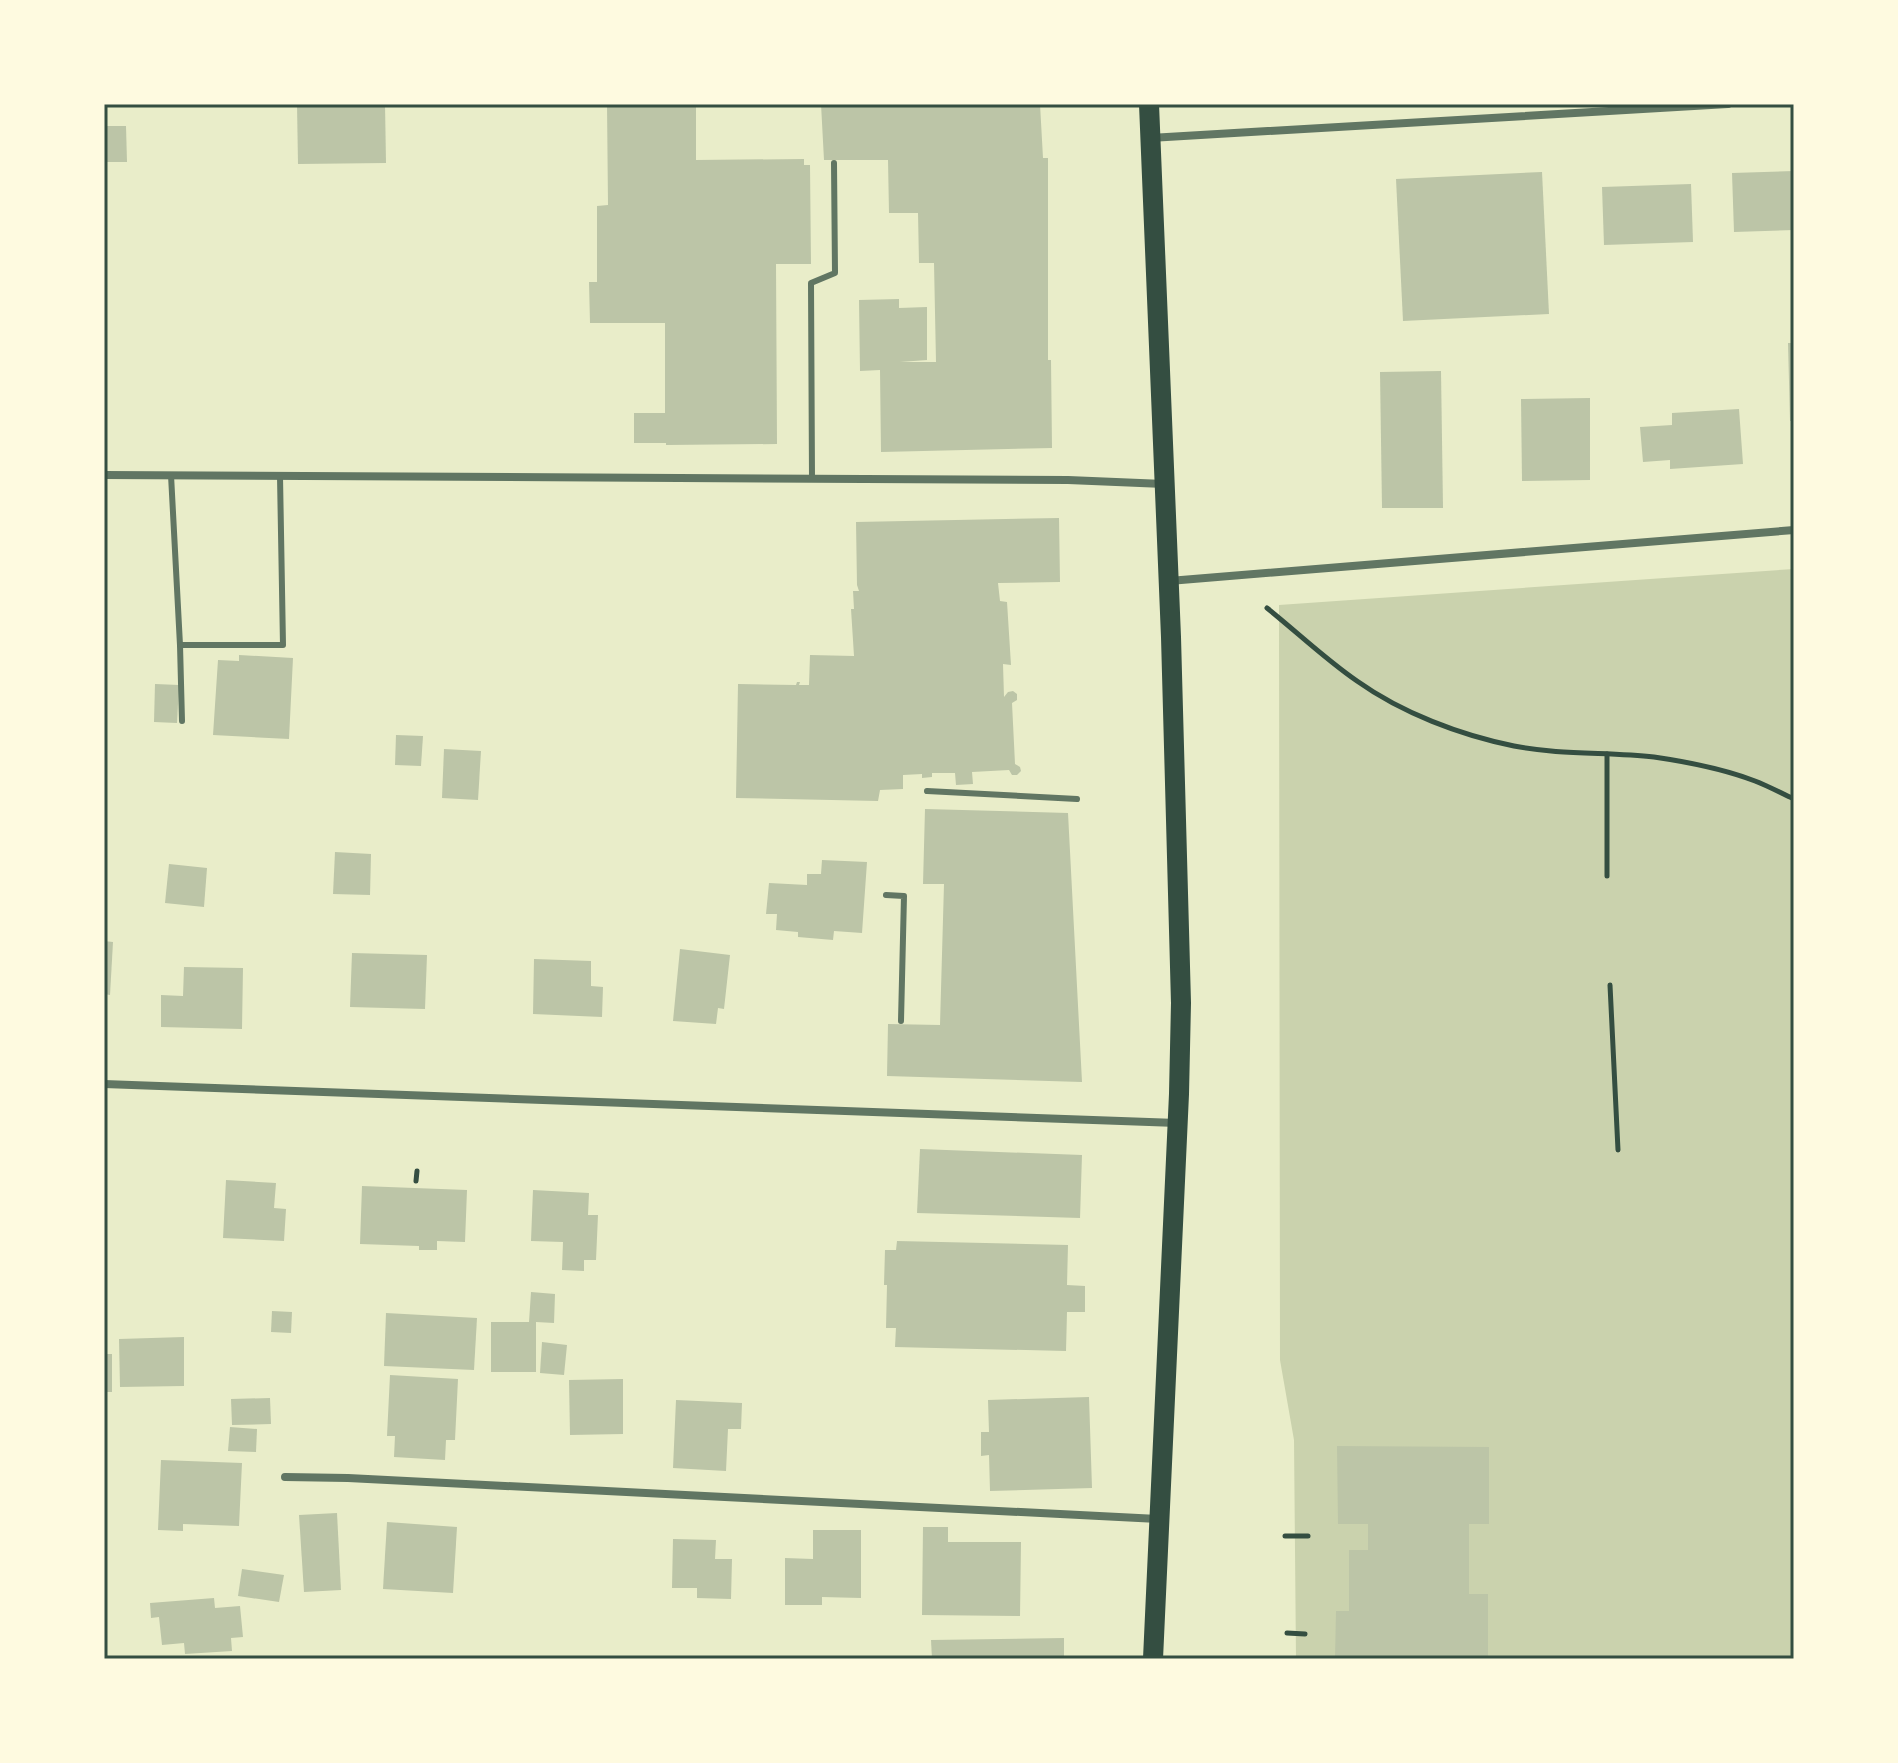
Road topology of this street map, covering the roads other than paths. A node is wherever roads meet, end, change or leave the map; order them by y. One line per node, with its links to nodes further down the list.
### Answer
1 (1149, 104): 3 (main road)
2 (1728, 104): 3 (street)
3 (1150, 138): 9 (main road)
4 (834, 163): 8 (lane)
5 (104, 475): 6 (street)
6 (171, 475): 7 (street); 12 (lane)
7 (280, 476): 8 (street); 12 (lane)
8 (812, 479): 9 (street)
9 (1165, 484): 11 (main road)
10 (1794, 530): 11 (street)
11 (1169, 581): 19 (main road)
12 (180, 645): 13 (lane)
13 (182, 721)
14 (927, 791): 15 (lane)
15 (1077, 799)
16 (886, 895): 17 (lane)
17 (901, 1021)
18 (104, 1084): 19 (street)
19 (1177, 1123): 21 (main road)
20 (285, 1477): 21 (street)
21 (1159, 1519): 22 (main road)
22 (1153, 1659)

